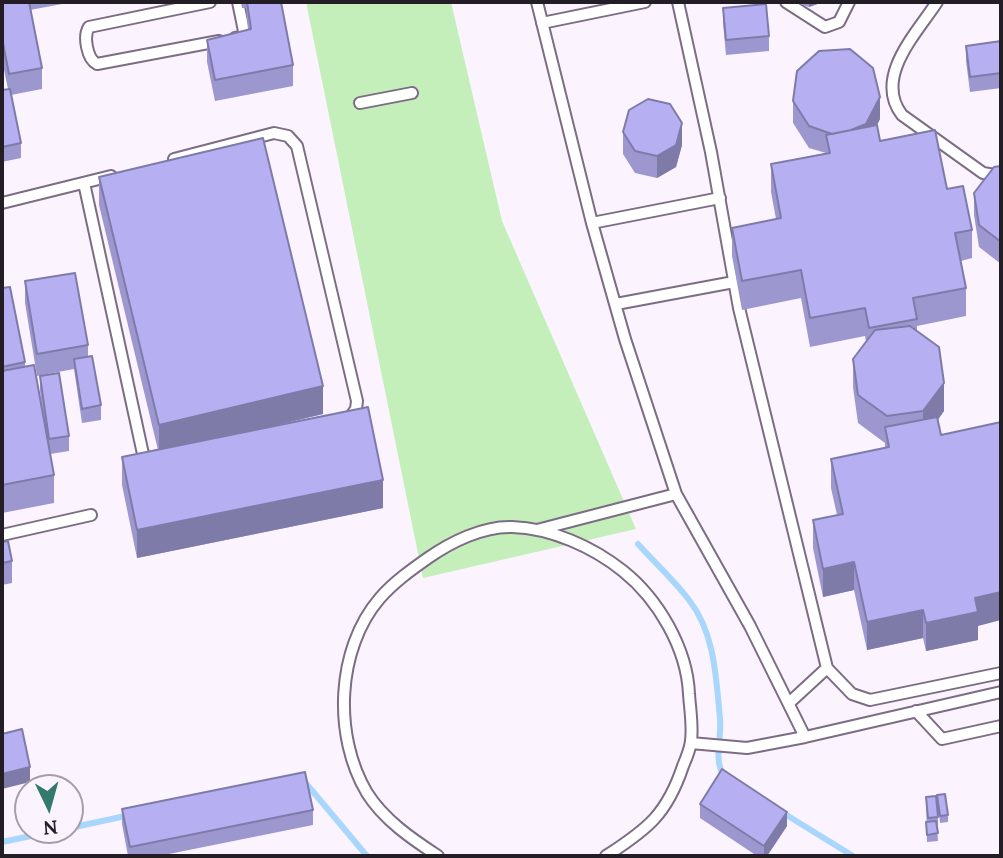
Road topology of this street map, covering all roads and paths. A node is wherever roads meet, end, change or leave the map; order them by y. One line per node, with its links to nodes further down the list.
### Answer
1 (210, 2): 2 (lane)
2 (238, 2)
3 (537, 2): 9 (lane)
4 (645, 2): 9 (lane)
5 (678, 2): 16 (lane)
6 (786, 2): 7 (lane)
7 (849, 2)
8 (937, 2): 14 (lane)
9 (542, 23): 18 (lane)
10 (412, 93): 11 (lane)
11 (360, 103)
12 (160, 163): 21 (lane)
13 (122, 173): 15 (lane)
14 (1001, 176)
15 (84, 183): 17 (lane); 22 (lane)
16 (720, 198): 18 (lane); 19 (lane)
17 (2, 203)
18 (593, 223): 20 (lane)
19 (734, 282): 20 (lane); 27 (lane)
20 (615, 304): 23 (lane)
21 (337, 426)
22 (158, 461)
23 (676, 494): 25 (lane); 30 (lane)
24 (90, 515): 26 (lane)
25 (537, 530): 34 (lane); 35 (lane)
26 (2, 535)
27 (827, 668): 28 (lane); 30 (lane)
28 (1001, 673)
29 (1001, 692): 31 (lane)
30 (789, 703): 33 (lane)
31 (916, 711): 32 (lane); 33 (lane)
32 (1001, 726)
33 (805, 737): 34 (lane)
34 (691, 743): 36 (lane)
35 (438, 856)
36 (606, 856)

